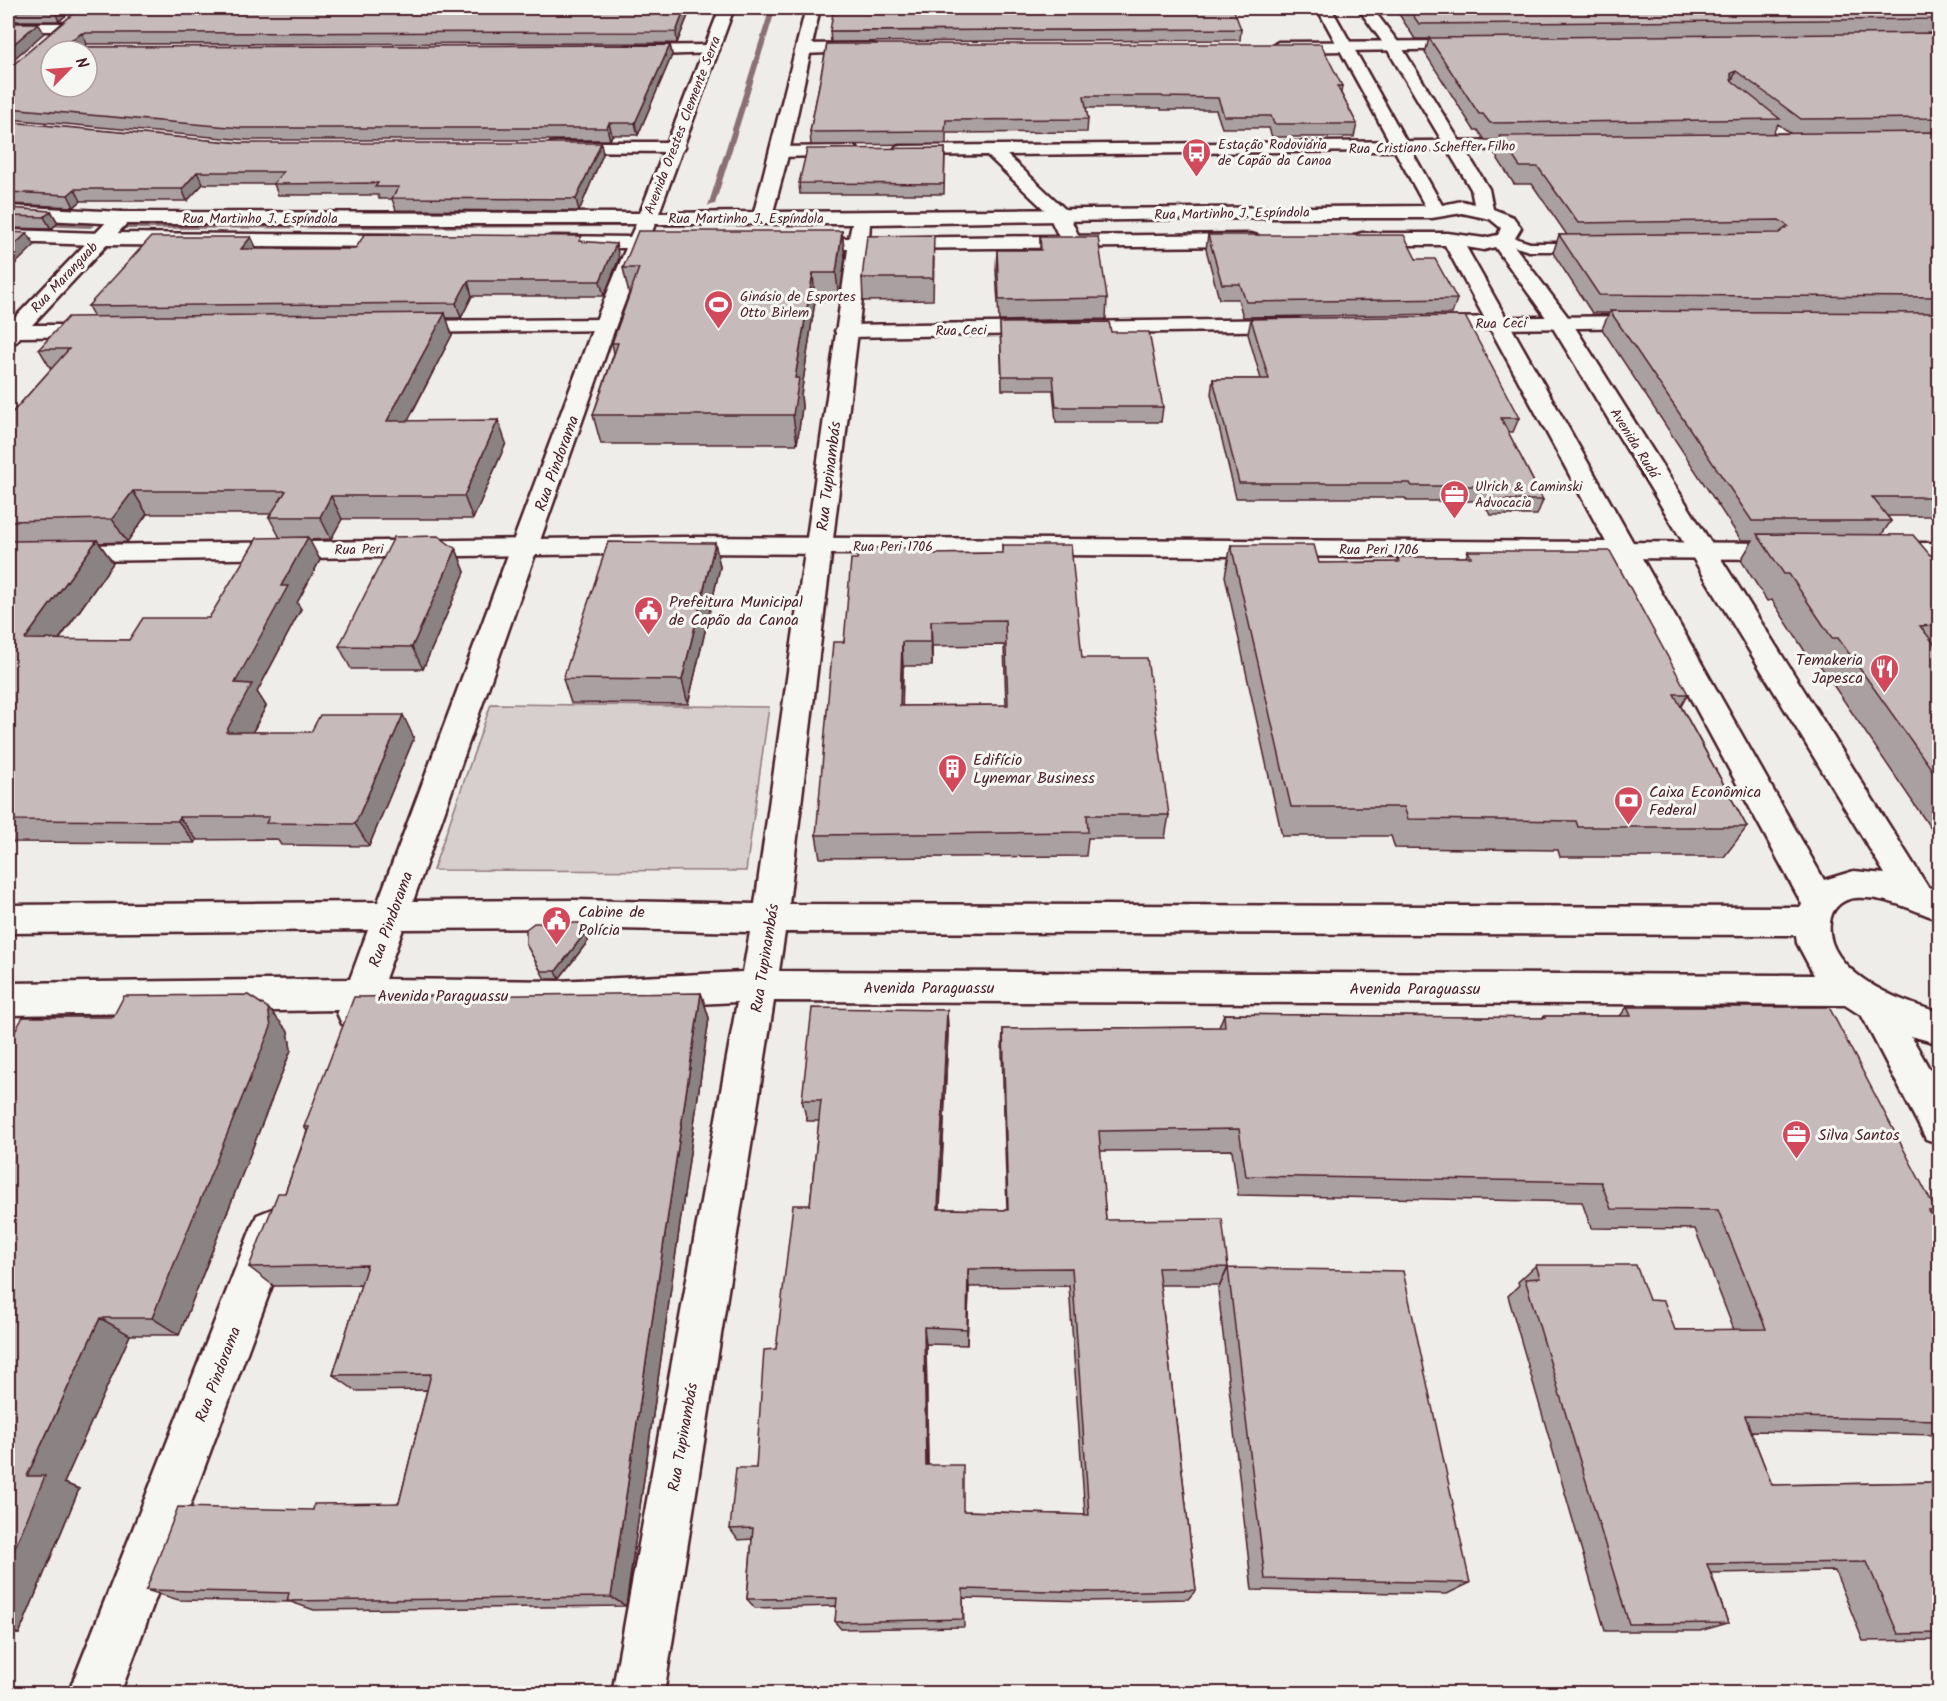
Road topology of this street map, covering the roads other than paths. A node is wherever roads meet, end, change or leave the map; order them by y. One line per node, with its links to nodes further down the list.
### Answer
1 (727, 8): 13 (main road, Avenida Orestes Clemente Serra)
2 (813, 8): 12 (main road)
3 (1324, 8): 10 (main road)
4 (1365, 8): 8 (main road)
5 (8, 27): 6 (main road)
6 (49, 39)
7 (1488, 45): 8 (main road)
8 (1393, 46): 10 (main road); 18 (main road)
9 (1263, 47): 10 (main road)
10 (1346, 47): 19 (main road)
11 (886, 48): 12 (main road)
12 (804, 49): 23 (main road)
13 (711, 50): 14 (main road); 17 (main road, Avenida Orestes Clemente Serra)
14 (615, 51)
15 (1558, 145): 18 (main road, Rua Cristiano Scheffer Filho)
16 (544, 147): 17 (main road)
17 (675, 147): 30 (main road, Avenida Orestes Clemente Serra)
18 (1454, 147): 19 (main road, Rua Cristiano Scheffer Filho); 24 (main road)
19 (1401, 148): 20 (main road, Rua Cristiano Scheffer Filho); 25 (main road)
20 (991, 150): 22 (main road, Rua Cristiano Scheffer Filho); 27 (main road)
21 (862, 151): 23 (main road)
22 (886, 151)
23 (780, 152): 29 (main road)
24 (1484, 210): 25 (main road, Rua Martinho J. Espíndola); 37 (main road, Avenida Rudá)
25 (1434, 211): 27 (main road, Rua Martinho J. Espíndola); 35 (main road)
26 (8, 212): 28 (main road, Rua Martinho J. Espíndola)
27 (1060, 215): 31 (main road, Rua Martinho J. Espíndola); 39 (main road)
28 (121, 218): 30 (main road, Rua Martinho J. Espíndola); 33 (main road, Rua Maranguab)
29 (762, 218): 30 (main road, Rua Martinho J. Espíndola); 31 (main road, Rua Martinho J. Espíndola)
30 (642, 230): 40 (main road, Rua Martinho J. Espíndola); 41 (main road, Rua Martinho J. Espíndola); 48 (main road, Rua Pindorama)
31 (859, 231): 39 (main road, Rua Martinho J. Espíndola); 42 (main road, Rua Martinho J. Espíndola); 52 (main road, Rua Tupinambás)
32 (8, 236): 33 (main road, Rua Martinho J. Espíndola)
33 (100, 239): 38 (main road, Rua Martinho J. Espíndola); 53 (main road, Rua Maranguab)
34 (1341, 239): 35 (main road)
35 (1450, 239): 37 (main road); 46 (main road)
36 (1271, 240): 39 (main road, Rua Martinho J. Espíndola)
37 (1503, 240): 43 (lane); 44 (main road, Avenida Rudá)
38 (422, 241)
39 (1071, 241)
40 (530, 242)
41 (695, 243)
42 (776, 244)
43 (1593, 247)
44 (1560, 321): 45 (main road, Rua Ceci); 46 (main road, Rua Ceci); 57 (main road, Avenida Rudá)
45 (1667, 322)
46 (1499, 323): 47 (main road, Rua Ceci); 56 (main road)
47 (1404, 324)
48 (605, 325): 50 (main road); 55 (main road, Rua Pindorama)
49 (1309, 325): 52 (main road, Rua Ceci)
50 (380, 328)
51 (119, 330): 53 (main road)
52 (846, 331): 54 (main road, Rua Tupinambás)
53 (9, 333)
54 (819, 545): 55 (main road, Rua Peri); 56 (main road, Rua Peri 1706); 65 (main road, Rua Tupinambás)
55 (526, 546): 61 (main road, Rua Peri); 64 (main road, Rua Pindorama)
56 (1624, 550): 57 (main road, Rua Peri 1706); 63 (main road)
57 (1702, 551): 58 (main road, Rua Peri 1706); 62 (main road, Avenida Rudá)
58 (1821, 551)
59 (1856, 551): 60 (main road)
60 (1940, 551)
61 (8, 554)
62 (1927, 900): 63 (main road)
63 (1815, 912): 65 (main road); 69 (main road)
64 (391, 916): 65 (main road); 66 (main road); 68 (main road, Rua Pindorama)
65 (770, 918): 67 (main road, Rua Tupinambás)
66 (8, 919)
67 (760, 986): 68 (main road, Avenida Paraguassu); 69 (main road, Avenida Paraguassu); 76 (main road, Rua Tupinambás)
68 (362, 994): 70 (main road, Avenida Paraguassu); 72 (main road, Rua Pindorama)
69 (1863, 998): 71 (main road); 73 (main road)
70 (8, 999)
71 (1940, 1028)
72 (345, 1039)
73 (1940, 1126)
74 (286, 1194): 75 (main road, Rua Pindorama)
75 (94, 1694)
76 (638, 1694)

